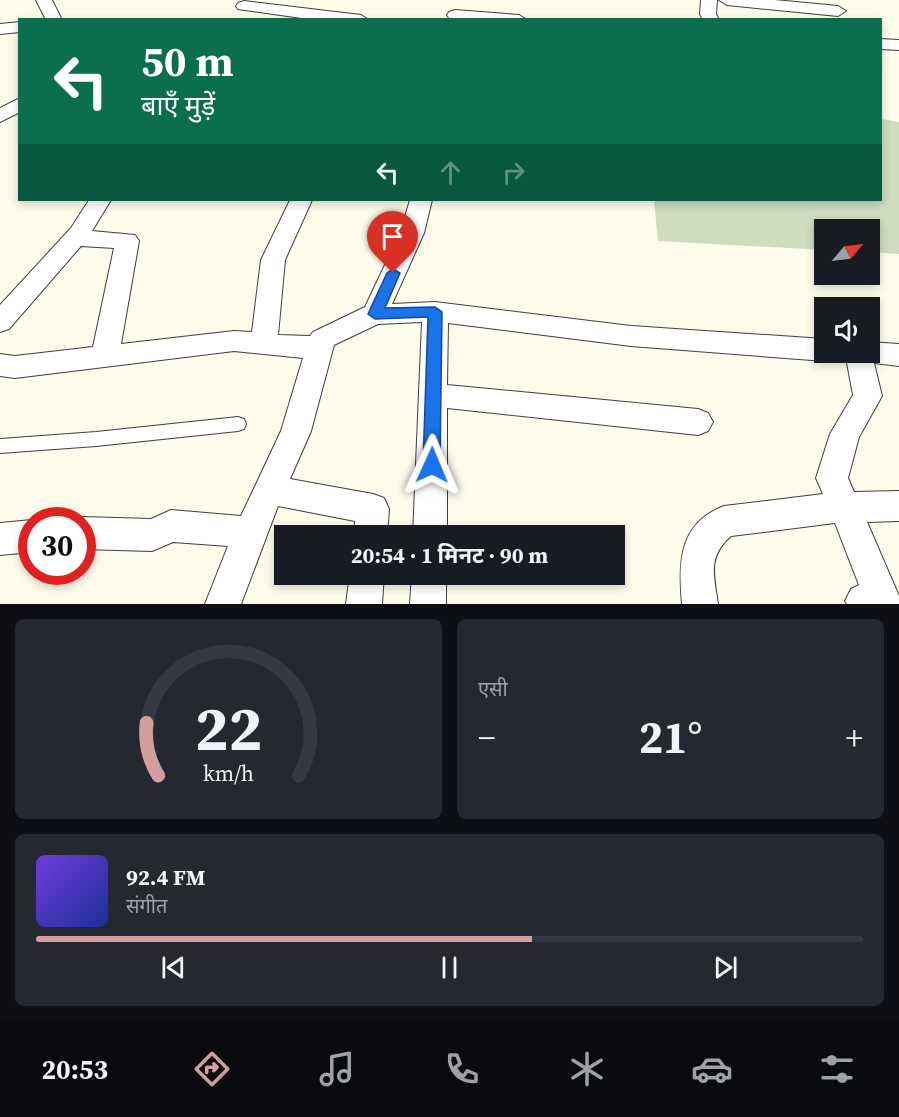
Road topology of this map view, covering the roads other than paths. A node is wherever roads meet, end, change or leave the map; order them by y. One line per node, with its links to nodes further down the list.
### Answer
1 (44, 0): 8 (street)
2 (351, 0): 10 (street)
3 (709, 0): 12 (street)
4 (727, 0): 6 (street)
5 (247, 3): 9 (street); 10 (street)
6 (838, 10)
7 (457, 12): 11 (street)
8 (53, 18)
9 (231, 18)
10 (343, 18)
11 (504, 18)
12 (710, 18)
13 (18, 27): 14 (street)
14 (0, 29)
15 (882, 44): 16 (street)
16 (899, 45)
17 (18, 105): 18 (street)
18 (0, 116)
19 (99, 201): 22 (street)
20 (301, 201): 26 (street)
21 (421, 201): 24 (street)
22 (76, 238): 25 (street); 31 (street)
23 (435, 312): 24 (street); 28 (street); 34 (street)
24 (375, 314): 27 (street)
25 (0, 322)
26 (264, 344): 27 (street); 31 (street)
27 (319, 347): 38 (street)
28 (814, 349)
29 (880, 353): 30 (street)
30 (899, 355)
31 (105, 356): 33 (street)
32 (860, 363): 40 (street)
33 (0, 365)
34 (433, 395): 35 (street); 42 (street)
35 (698, 422)
36 (238, 424): 37 (lane)
37 (0, 446)
38 (269, 490): 41 (street); 43 (street)
39 (899, 506): 40 (street)
40 (843, 507): 52 (street); 53 (street)
41 (371, 525)
42 (430, 525)
43 (250, 532): 44 (street); 49 (street)
44 (96, 533)
45 (18, 537): 46 (street)
46 (0, 539)
47 (366, 585): 50 (street)
48 (429, 585): 51 (street)
49 (223, 604)
50 (364, 604)
51 (428, 604)
52 (700, 604)
53 (865, 604)

